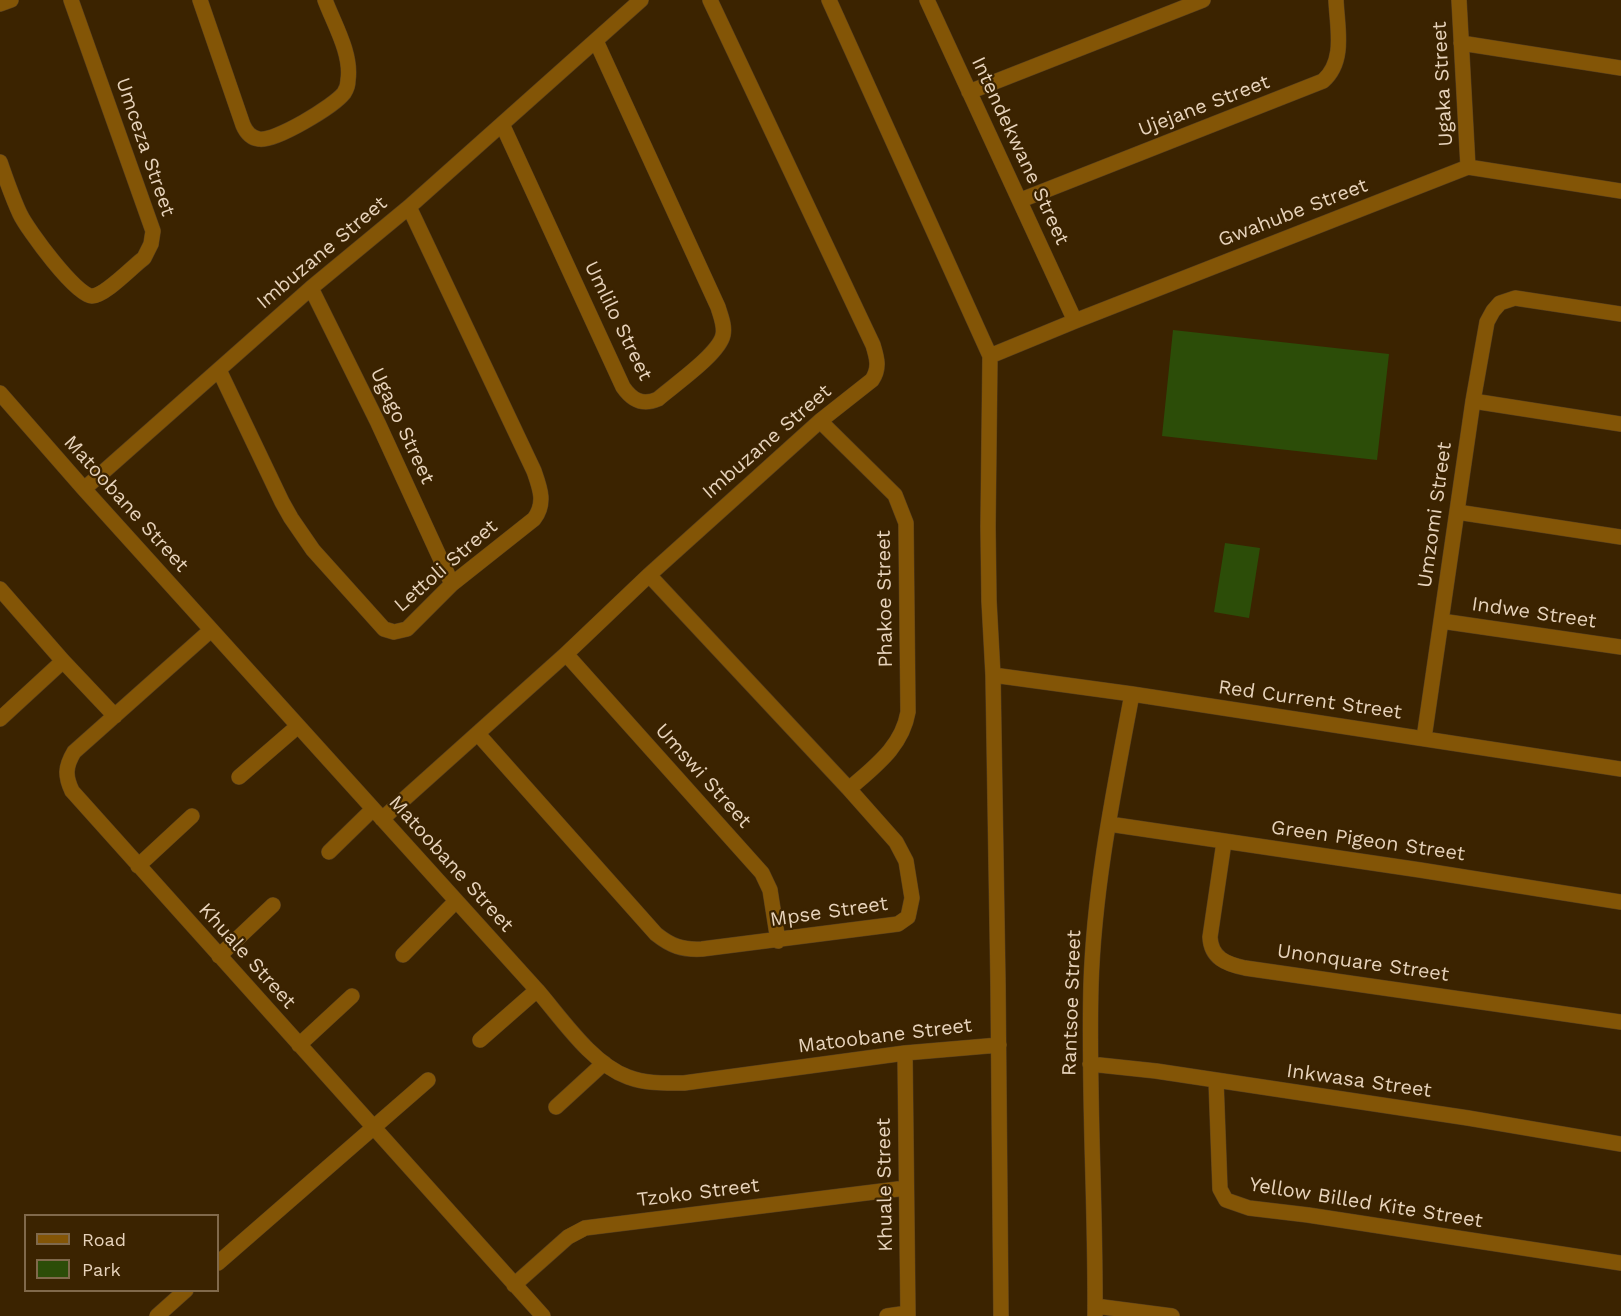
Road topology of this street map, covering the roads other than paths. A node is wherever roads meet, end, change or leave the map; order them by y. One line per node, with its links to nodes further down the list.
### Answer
1 (11, 0): 12 (street)
2 (71, 0): 18 (street, Umceza Street)
3 (200, 0): 4 (street)
4 (325, 0)
5 (641, 0): 13 (street, Imbuzane Street)
6 (710, 0): 30 (street, Imbuzane Street)
7 (829, 0): 26 (street)
8 (927, 0): 16 (street, Intendekwane Street)
9 (1203, 0): 16 (street)
10 (1336, 0): 21 (street, Ujejane Street)
11 (1459, 0): 14 (street, Ugaka Street)
12 (0, 4)
13 (596, 41): 17 (street, Imbuzane Street); 17 (street, Umlilo Street)
14 (1461, 43): 15 (street); 19 (street, Ugaka Street)
15 (1621, 68)
16 (969, 92): 21 (street, Intendekwane Street)
17 (502, 124): 22 (street, Imbuzane Street)
18 (0, 162)
19 (1468, 167): 20 (street); 25 (street, Gwahube Street)
20 (1621, 192)
21 (1021, 200): 25 (street, Intendekwane Street)
22 (409, 207): 23 (street, Imbuzane Street); 36 (street, Lettoli Street)
23 (311, 288): 27 (street, Imbuzane Street); 36 (street, Ugago Street)
24 (1621, 314): 29 (street, Umzomi Street)
25 (1075, 321): 26 (street, Gwahube Street)
26 (990, 356): 43 (street)
27 (219, 370): 32 (street, Imbuzane Street); 36 (street, Lettoli Street)
28 (0, 393): 32 (street, Matoobane Street)
29 (1473, 400): 31 (street); 33 (street, Umzomi Street)
30 (820, 421): 35 (street, Imbuzane Street); 52 (street, Phakoe Street)
31 (1621, 424)
32 (84, 489): 39 (street, Matoobane Street)
33 (1457, 512): 34 (street); 38 (street, Umzomi Street)
34 (1621, 537)
35 (649, 574): 41 (street, Imbuzane Street); 52 (street, Mpse Street)
36 (452, 584)
37 (0, 589): 42 (street)
38 (1441, 621): 40 (street, Indwe Street); 49 (street, Umzomi Street)
39 (211, 630): 45 (street, Khuale Street); 47 (street, Matoobane Street)
40 (1621, 647)
41 (567, 654): 48 (street, Imbuzane Street); 62 (street, Umswi Street)
42 (63, 662): 45 (street); 46 (street)
43 (993, 675): 44 (street, Red Current Street); 70 (street)
44 (1132, 694): 49 (street, Red Current Street); 55 (street, Rantsoe Street)
45 (115, 716): 58 (street, Khuale Street)
46 (0, 719)
47 (298, 726): 51 (street); 53 (street, Matoobane Street)
48 (478, 734): 53 (street, Imbuzane Street); 62 (street, Mpse Street)
49 (1424, 738): 50 (street, Red Current Street)
50 (1621, 769)
51 (239, 777)
52 (849, 789): 62 (street, Mpse Street)
53 (377, 814): 57 (street, Imbuzane Street); 59 (street, Matoobane Street)
54 (192, 816): 58 (street)
55 (1109, 824): 56 (street, Green Pigeon Street); 73 (street, Rantsoe Street)
56 (1224, 842): 60 (street, Green Pigeon Street); 67 (street, Unonquare Street)
57 (329, 852)
58 (138, 866): 64 (street, Khuale Street)
59 (456, 901): 63 (street); 65 (street, Matoobane Street)
60 (1621, 902)
61 (273, 905): 64 (street)
62 (778, 941)
63 (403, 955)
64 (219, 956): 69 (street, Khuale Street)
65 (537, 990): 68 (street); 72 (street, Matoobane Street)
66 (352, 996): 69 (street)
67 (1621, 1022)
68 (480, 1040)
69 (299, 1045): 77 (street, Khuale Street)
70 (999, 1045): 71 (street, Matoobane Street); 89 (street)
71 (905, 1053): 72 (street, Matoobane Street); 79 (street, Khuale Street)
72 (604, 1063): 76 (street)
73 (1090, 1064): 75 (street, Inkwasa Street); 84 (street, Rantsoe Street)
74 (428, 1080): 77 (street)
75 (1216, 1080): 78 (street, Inkwasa Street); 81 (street, Yellow Billed Kite Street)
76 (556, 1107)
77 (373, 1127): 80 (street); 82 (street, Khuale Street)
78 (1621, 1144)
79 (906, 1188): 82 (street, Tzoko Street); 85 (street, Khuale Street)
80 (219, 1262)
81 (1621, 1263)
82 (514, 1285): 87 (street, Khuale Street)
83 (184, 1292): 86 (street)
84 (1095, 1311): 90 (street)
85 (908, 1315): 88 (street)
86 (157, 1316)
87 (543, 1316)
88 (887, 1316)
89 (1001, 1316)
90 (1172, 1316)

